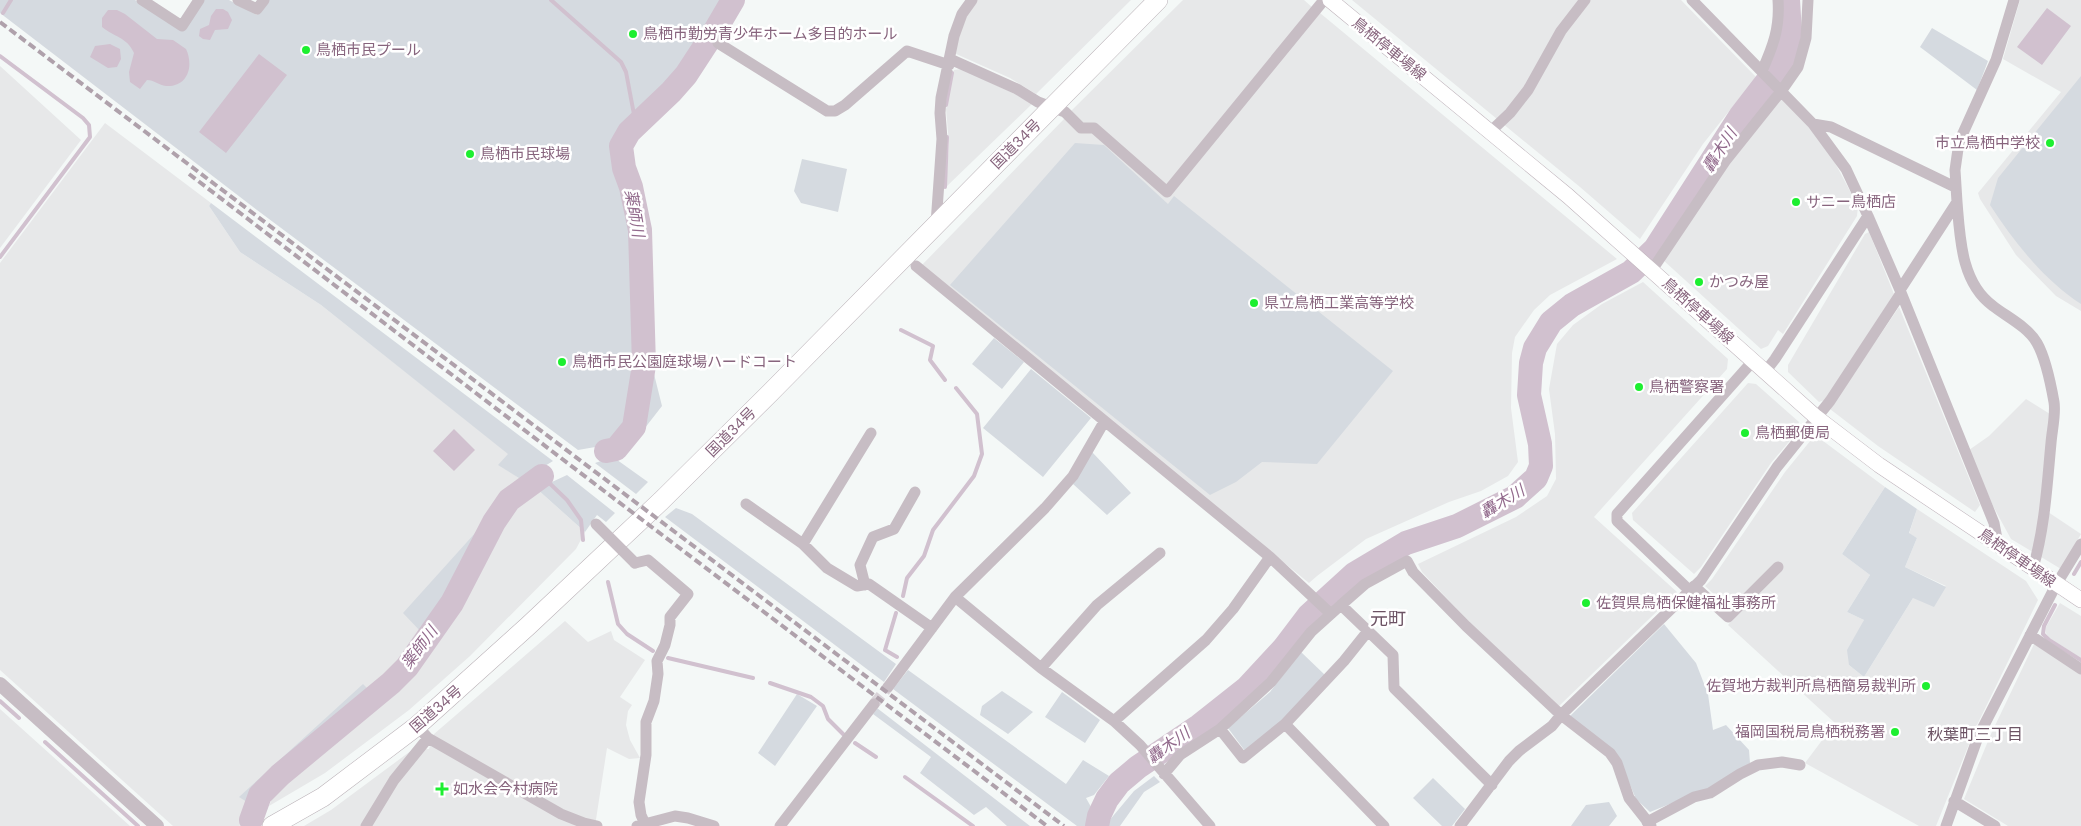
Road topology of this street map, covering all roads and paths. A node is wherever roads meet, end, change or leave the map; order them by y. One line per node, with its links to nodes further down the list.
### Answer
1 (142, 0): 2 (street)
2 (199, 0)
3 (238, 0): 4 (street)
4 (264, 0)
5 (972, 0): 15 (street)
6 (1158, 0): 18 (highway, 国道34号)
7 (1324, 0): 18 (street)
8 (1330, 0): 20 (main road, 鳥栖停車場線)
9 (1585, 0): 20 (street)
10 (1692, 0): 16 (street)
11 (1778, 0): 16 (street)
12 (1808, 0): 17 (street)
13 (2014, 0): 21 (street)
14 (718, 42): 15 (street)
15 (949, 62): 18 (street); 24 (street)
16 (1764, 73): 17 (street)
17 (1782, 90): 19 (street); 26 (street)
18 (1052, 108): 24 (highway, 国道34号)
19 (1813, 124): 21 (street); 23 (street)
20 (1490, 132): 26 (main road, 鳥栖停車場線)
21 (1955, 187): 22 (street)
22 (1957, 202): 27 (street); 42 (street)
23 (1868, 216): 27 (street); 29 (street)
24 (936, 225): 62 (highway, 国道34号)
25 (916, 266): 31 (street)
26 (1652, 270): 28 (main road, 鳥栖停車場線)
27 (1900, 292): 30 (street); 37 (street)
28 (1753, 361): 29 (main road, 鳥栖停車場線); 45 (street)
29 (1765, 372): 30 (main road, 鳥栖停車場線)
30 (1816, 417): 37 (main road, 鳥栖停車場線); 45 (street)
31 (1104, 422): 40 (street); 46 (street)
32 (871, 432): 36 (street)
33 (916, 492): 43 (street)
34 (746, 504): 36 (street)
35 (596, 524): 68 (street, bridge)
36 (803, 544): 43 (street)
37 (1998, 544): 42 (main road, 鳥栖停車場線)
38 (2081, 544): 44 (street)
39 (1160, 553): 53 (street)
40 (1270, 557): 49 (street); 59 (street)
41 (1778, 567): 45 (street)
42 (2034, 568): 44 (main road, 鳥栖停車場線)
43 (865, 584): 50 (street)
44 (2056, 585): 47 (main road, 鳥栖停車場線); 52 (street)
45 (1692, 588): 58 (street)
46 (955, 597): 50 (street); 53 (street)
47 (2081, 600)
48 (1341, 605): 49 (street); 51 (street); 58 (street)
49 (1331, 614): 61 (street)
50 (932, 628): 56 (street)
51 (1368, 631): 60 (street); 65 (street)
52 (2030, 635): 54 (street); 66 (street)
53 (1041, 668): 59 (street)
54 (2081, 669)
55 (0, 684): 69 (street)
56 (888, 687)
57 (874, 704): 74 (street)
58 (1561, 715): 65 (street); 67 (street)
59 (1114, 721): 64 (street)
60 (1286, 724): 61 (street); 76 (street)
61 (1220, 729): 64 (street)
62 (422, 732): 70 (highway, 国道34号); 71 (street); 72 (street)
63 (1800, 765): 67 (street)
64 (1164, 774): 75 (street)
65 (1492, 785): 77 (street)
66 (1954, 801): 78 (street); 79 (street)
67 (1649, 824)
68 (643, 825): 73 (street)
69 (157, 826)
70 (272, 826)
71 (366, 826)
72 (597, 826)
73 (714, 826)
74 (780, 826)
75 (1210, 826)
76 (1384, 826)
77 (1460, 826)
78 (1946, 826)
79 (1995, 826)

